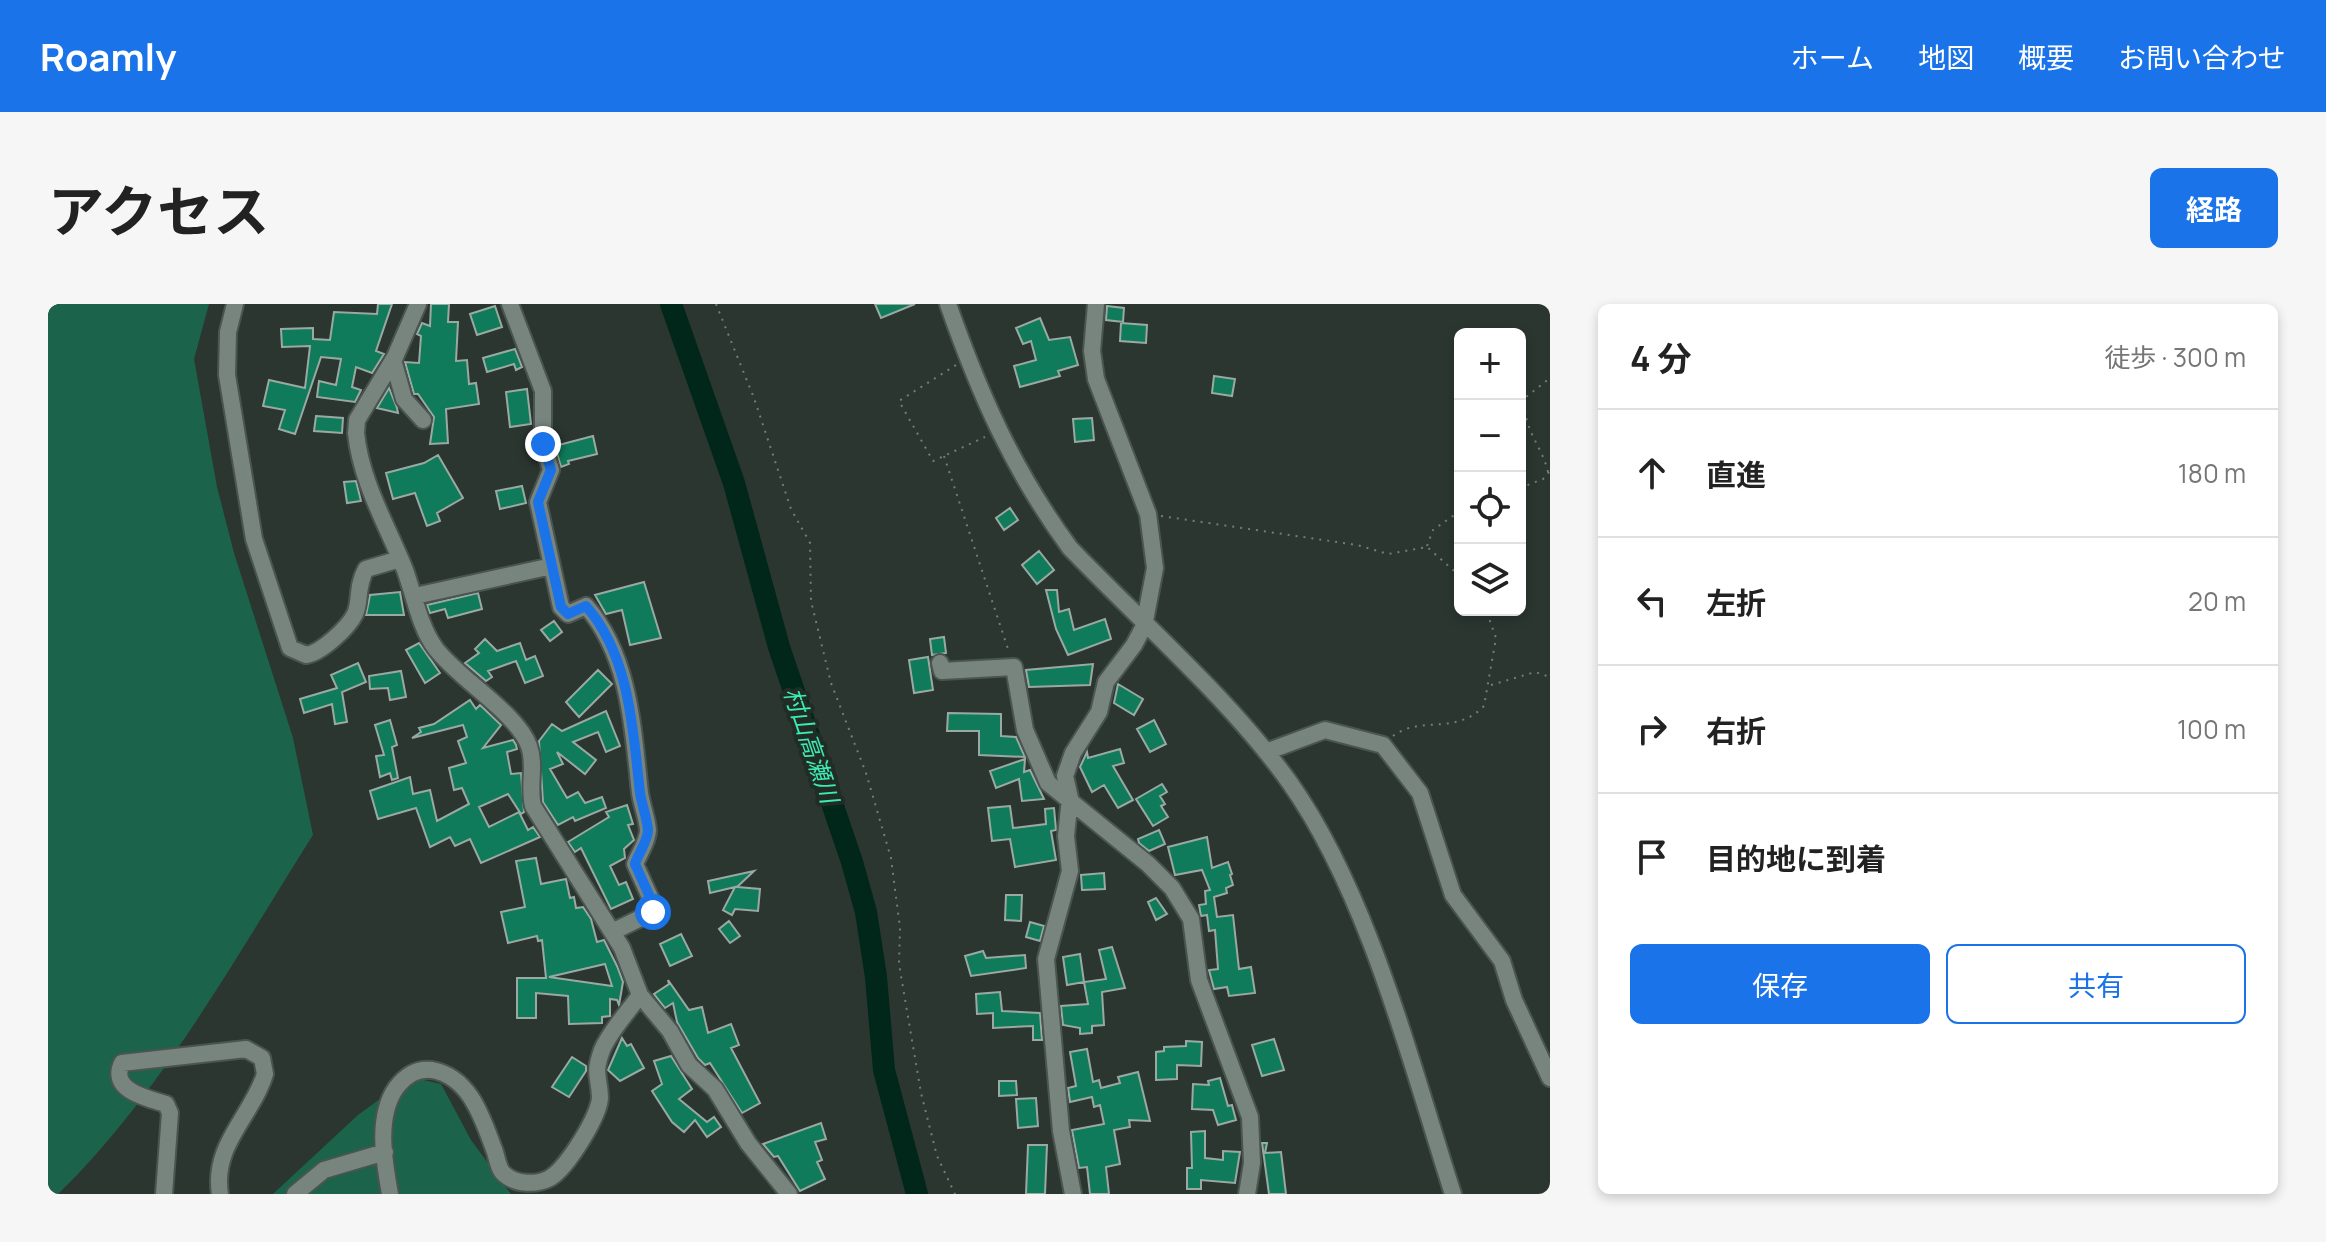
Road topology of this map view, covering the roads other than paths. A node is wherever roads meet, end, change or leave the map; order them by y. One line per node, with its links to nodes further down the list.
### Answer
1 (235, 304): 8 (street)
2 (418, 304): 6 (street)
3 (510, 304): 9 (street)
4 (948, 304): 11 (street)
5 (1096, 304): 11 (street)
6 (393, 360): 7 (street); 8 (street)
7 (423, 420)
8 (400, 559): 10 (street)
9 (552, 566): 10 (street); 15 (street)
10 (415, 596): 15 (street)
11 (1144, 626): 13 (street); 14 (street)
12 (940, 663): 14 (street)
13 (1266, 752): 17 (street); 26 (street)
14 (1070, 798): 24 (street); 25 (street)
15 (612, 932): 16 (street)
16 (640, 995): 18 (street); 23 (street)
17 (1550, 1078)
18 (385, 1152): 21 (street); 22 (street)
19 (164, 1194): 20 (street)
20 (220, 1194)
21 (295, 1194)
22 (390, 1194)
23 (789, 1194)
24 (1073, 1194)
25 (1247, 1194)
26 (1453, 1194)

